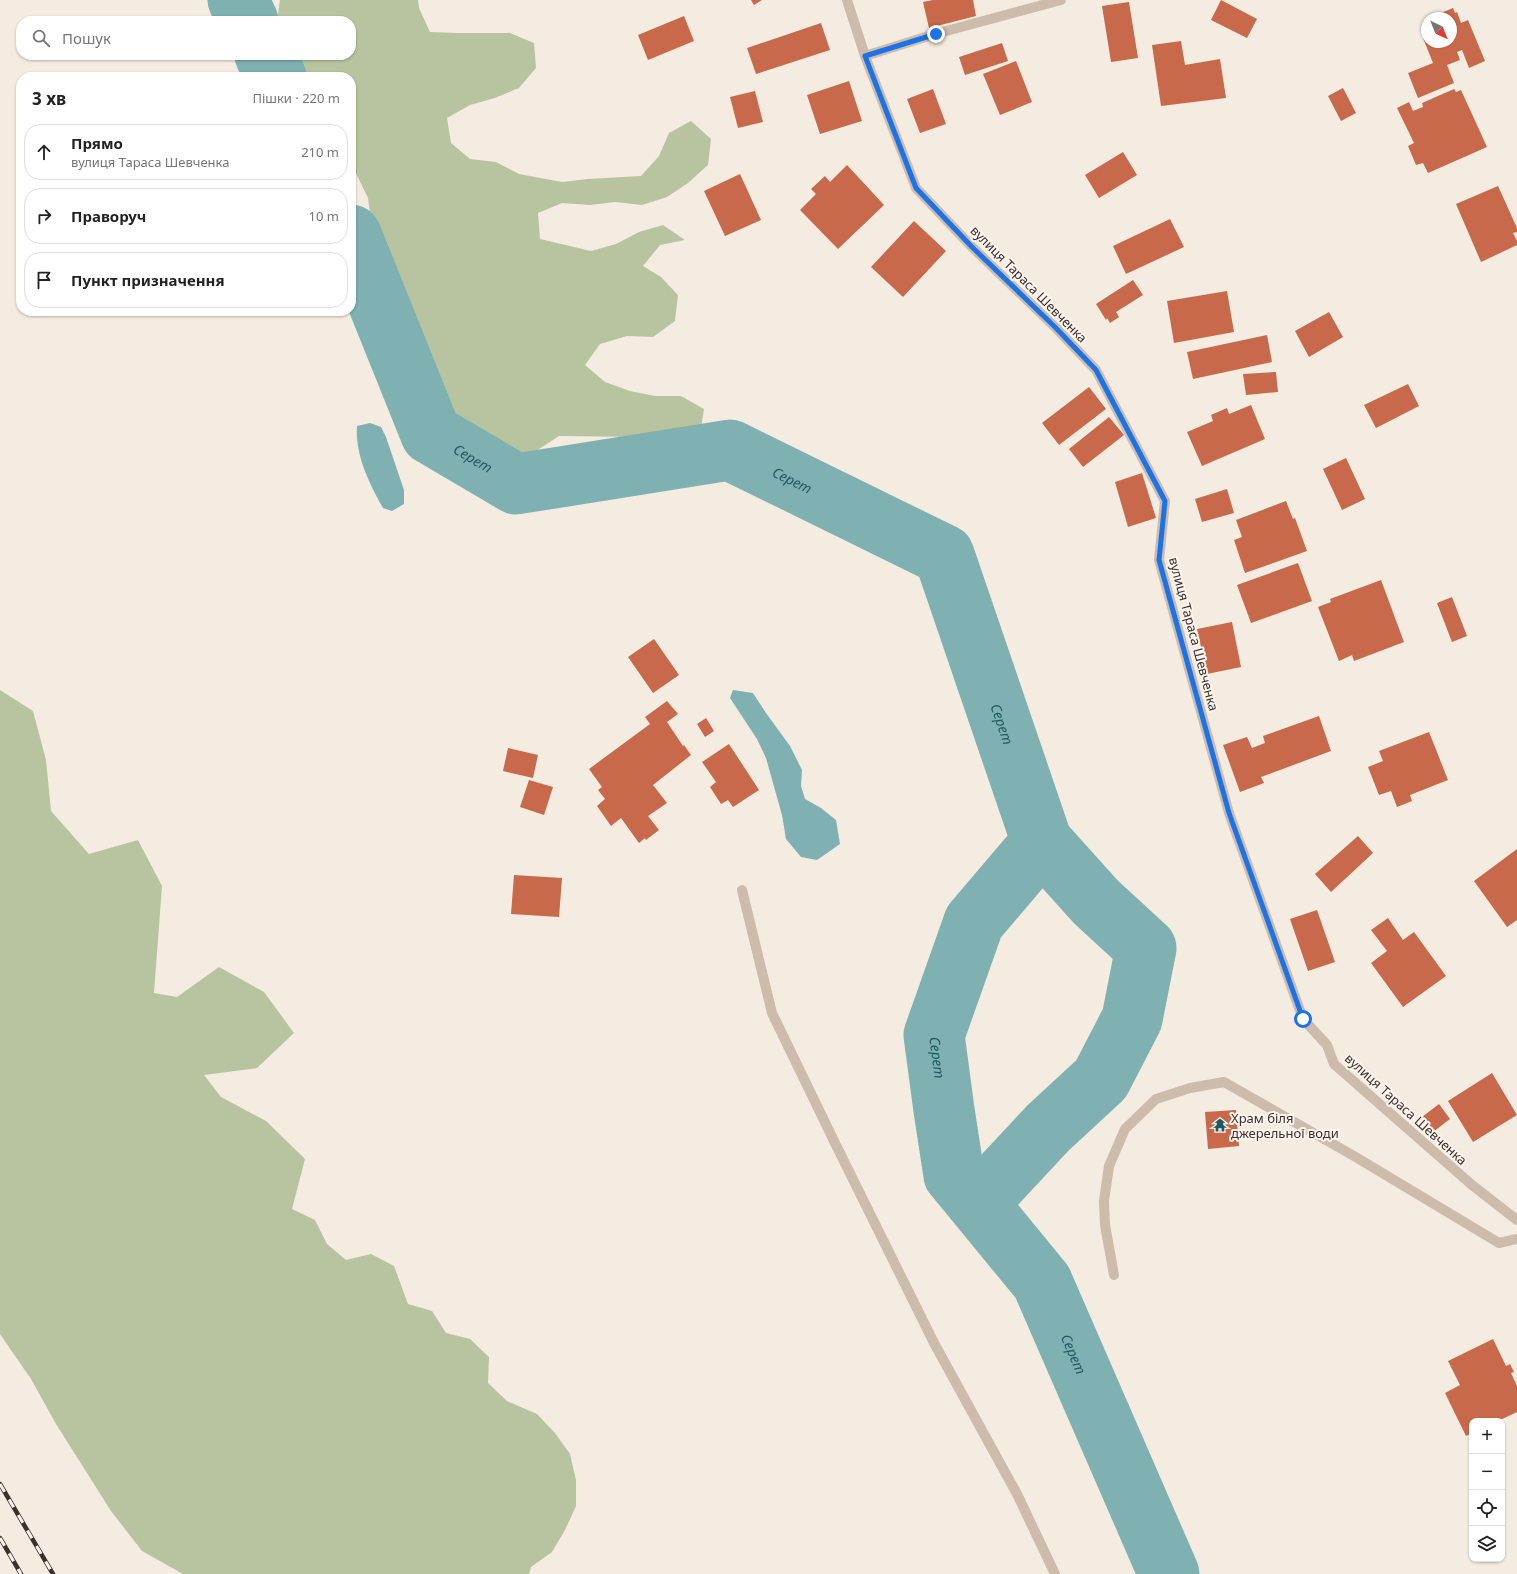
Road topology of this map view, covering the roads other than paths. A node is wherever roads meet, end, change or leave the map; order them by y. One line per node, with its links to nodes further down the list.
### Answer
1 (847, 0): 3 (street, вулиця Тараса Шевченка)
2 (1061, 0): 3 (street)
3 (865, 56): 5 (street, вулиця Тараса Шевченка)
4 (742, 890): 8 (street)
5 (1517, 1220)
6 (1517, 1239): 7 (street)
7 (1114, 1275)
8 (1055, 1574)

